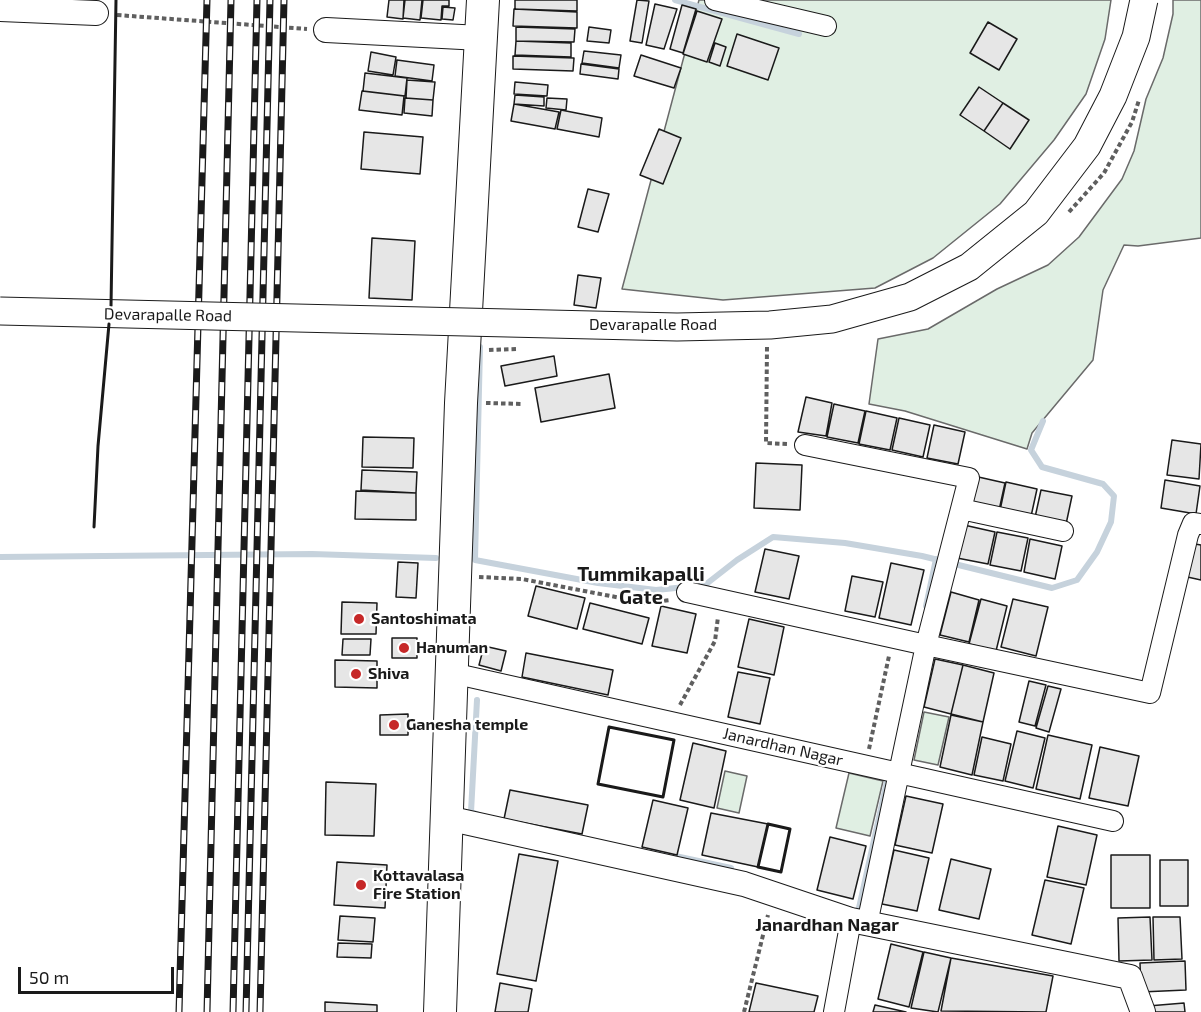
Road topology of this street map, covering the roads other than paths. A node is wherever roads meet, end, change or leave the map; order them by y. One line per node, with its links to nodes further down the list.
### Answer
1 (483, 0): 8 (highway)
2 (716, 0): 6 (street)
3 (1144, 0): 9 (main road, Devarapalle Road, bridge)
4 (0, 9): 5 (street)
5 (96, 13)
6 (825, 26)
7 (326, 30): 8 (street)
8 (482, 38): 16 (highway)
9 (0, 311)
10 (805, 445): 11 (street)
11 (961, 509): 13 (street); 15 (street)
12 (1201, 524): 15 (street)
13 (1063, 531)
14 (687, 592): 15 (street)
15 (926, 645): 17 (street)
16 (452, 672): 17 (street, Janardhan Nagar); 18 (highway)
17 (898, 773): 19 (street, Janardhan Nagar); 20 (street)
18 (447, 818): 20 (street); 21 (highway)
19 (1113, 820)
20 (859, 922): 22 (street); 23 (street)
21 (440, 1012)
22 (834, 1012)
23 (1143, 1012)

